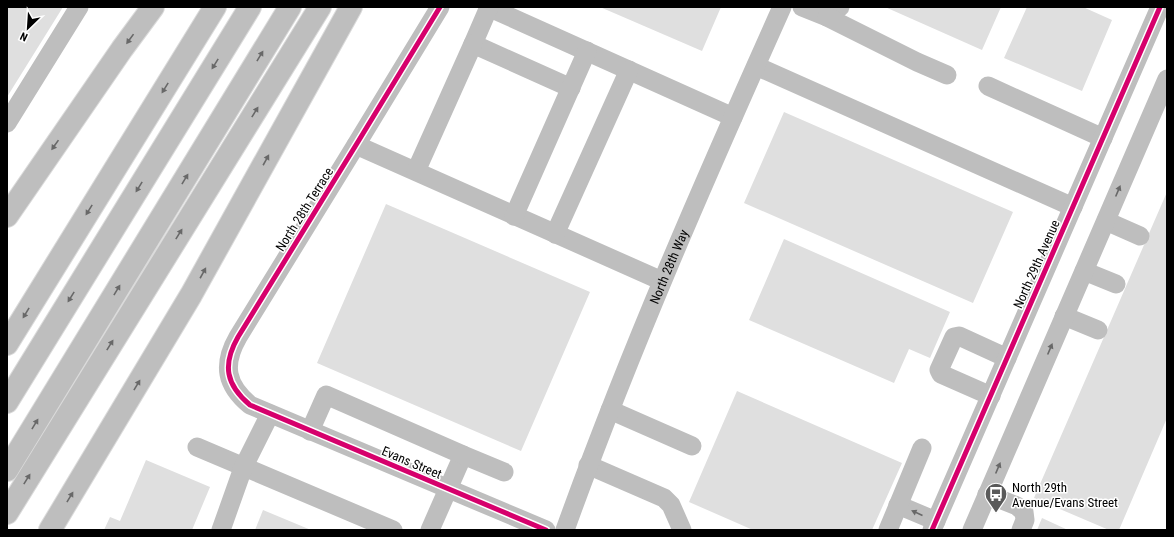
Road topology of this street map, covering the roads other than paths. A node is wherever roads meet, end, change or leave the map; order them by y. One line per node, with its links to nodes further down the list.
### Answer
1 (79, 7): 23 (street)
2 (153, 7): 28 (highway, one-way to 28)
3 (215, 7): 38 (highway, one-way to 38)
4 (250, 7): 41 (highway, one-way to 41)
5 (290, 7): 51 (highway, one-way to 5)
6 (320, 7): 56 (highway, one-way to 6)
7 (350, 7): 58 (highway, one-way to 7)
8 (440, 7): 25 (street, North 28th Terrace)
9 (488, 7): 14 (street); 15 (street)
10 (782, 7): 16 (street, North 28th Way)
11 (802, 7): 13 (street)
12 (1154, 10): 24 (street, North 29th Avenue)
13 (833, 12): 18 (street)
14 (473, 44): 21 (street); 26 (street)
15 (587, 51): 17 (street); 21 (street)
16 (756, 66): 22 (street, North 28th Way); 27 (street)
17 (629, 70): 22 (street); 31 (street)
18 (947, 75)
19 (1167, 79): 30 (street, one-way to 19)
20 (988, 86): 24 (street)
21 (571, 88): 29 (street)
22 (733, 117): 34 (street, North 28th Way)
23 (7, 123)
24 (1103, 138): 27 (street, North 29th Avenue)
25 (356, 145): 26 (street); 43 (street, North 28th Terrace)
26 (416, 171): 29 (street)
27 (1073, 207): 39 (street, North 29th Avenue)
28 (7, 216)
29 (514, 216): 31 (street)
30 (1106, 221): 32 (street); 33 (street)
31 (555, 234): 34 (street)
32 (1140, 236)
33 (1084, 271): 35 (street); 36 (street)
34 (662, 281): 42 (street, North 28th Way)
35 (1116, 284)
36 (1064, 316): 37 (street); 54 (street, one-way to 36)
37 (1098, 330)
38 (7, 344)
39 (1007, 358): 40 (street, North 29th Avenue); 40 (street)
40 (991, 396): 57 (street, North 29th Avenue)
41 (7, 402)
42 (610, 410): 45 (street); 49 (street, North 28th Way)
43 (270, 414): 44 (street, Evans Street); 50 (street)
44 (310, 431): 48 (street); 53 (street, Evans Street)
45 (692, 446)
46 (197, 447): 50 (street)
47 (922, 448): 55 (street)
48 (463, 455): 52 (street); 53 (street)
49 (588, 465): 63 (street, North 28th Way); 64 (street)
50 (243, 468): 59 (street); 60 (street)
51 (7, 470)
52 (504, 472)
53 (448, 490): 61 (street); 62 (street, Evans Street)
54 (987, 494): 66 (street); 67 (street)
55 (898, 505): 57 (street, one-way to 55); 65 (street)
56 (7, 513)
57 (934, 526)
58 (50, 530)
59 (221, 530)
60 (392, 530)
61 (430, 530)
62 (546, 530)
63 (565, 530)
64 (682, 530)
65 (888, 530)
66 (972, 530)
67 (1021, 530)

